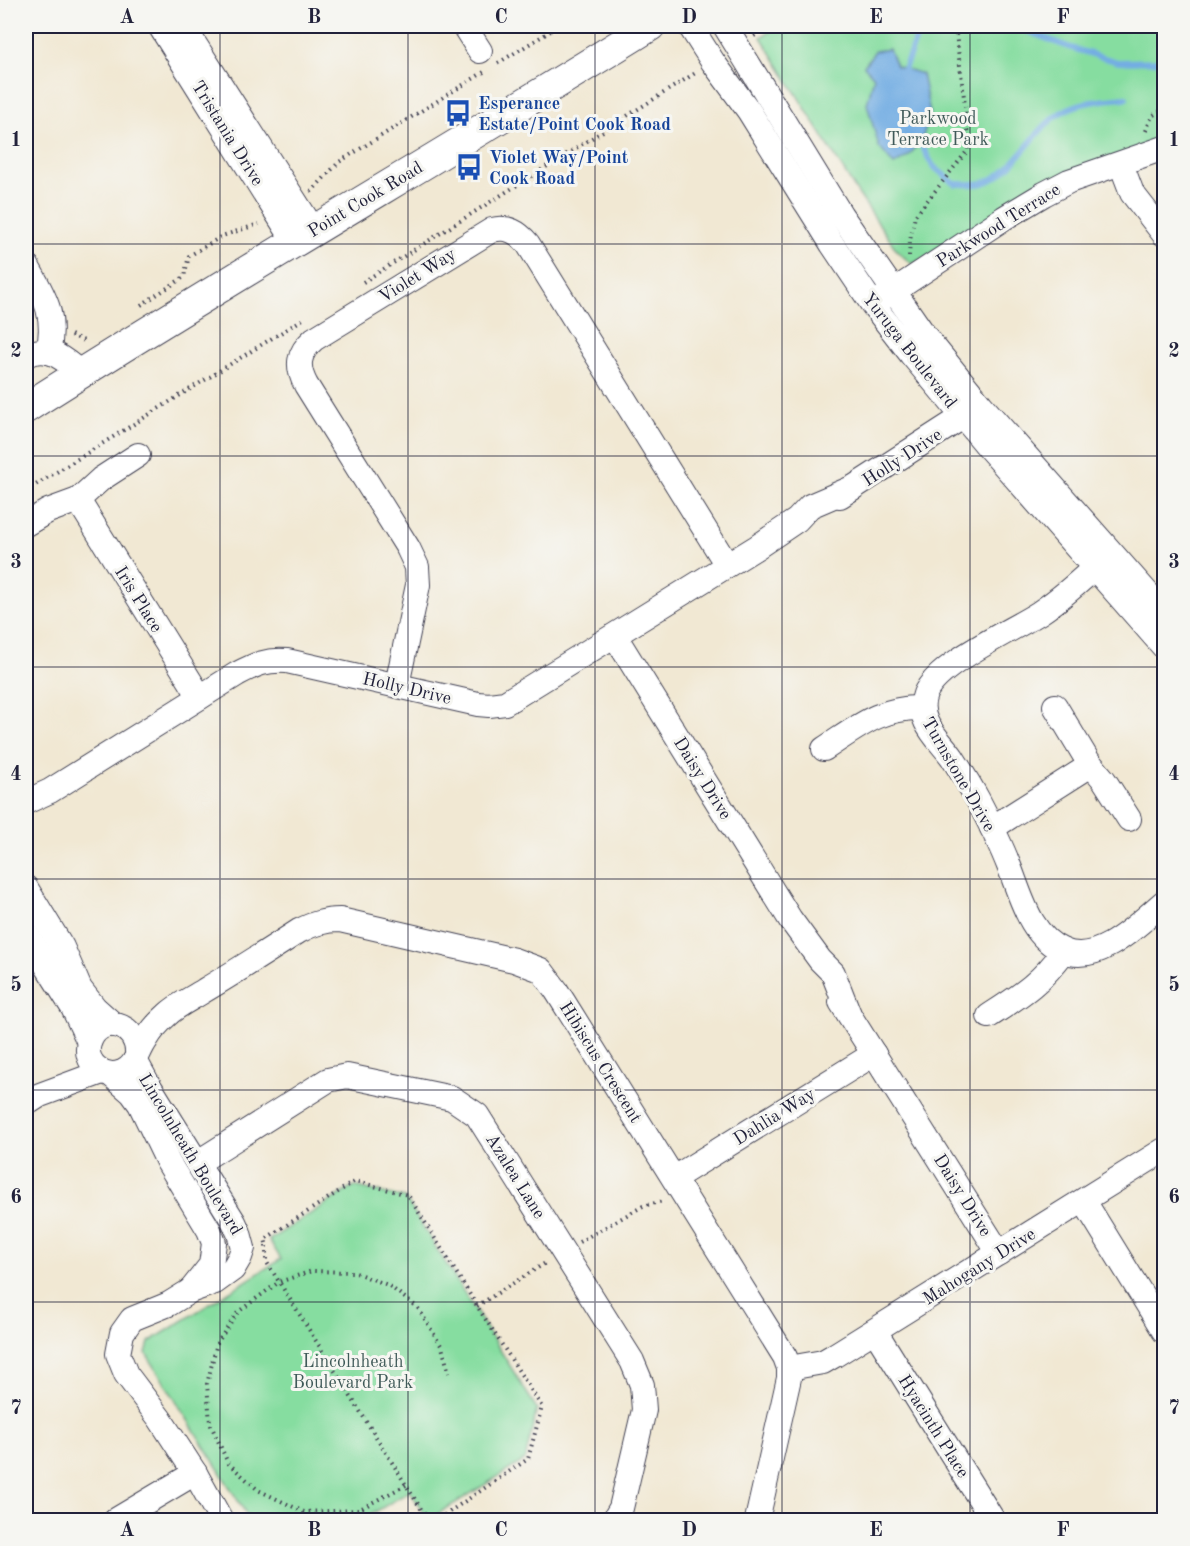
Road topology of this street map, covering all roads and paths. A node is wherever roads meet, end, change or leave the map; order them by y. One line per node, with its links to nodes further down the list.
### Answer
1 (160, 26): 15 (street, Tristania Drive)
2 (183, 26): 15 (street, Tristania Drive)
3 (464, 26): 8 (street)
4 (650, 26): 15 (main road, Point Cook Road)
5 (690, 26): 9 (street, Yuruga Boulevard)
6 (724, 26): 19 (street, Yuruga Boulevard)
7 (954, 26): 16 (path)
8 (480, 51)
9 (713, 62): 18 (path); 20 (street, Yuruga Boulevard)
10 (1164, 109): 11 (path)
11 (1146, 131)
12 (1164, 148): 13 (street, Parkwood Terrace)
13 (1121, 164): 14 (street); 19 (street, Parkwood Terrace)
14 (1164, 234)
15 (304, 236): 23 (main road, Point Cook Road)
16 (909, 260)
17 (26, 264): 22 (street)
18 (353, 288)
19 (893, 291): 20 (street, Parkwood Terrace); 25 (street, Yuruga Boulevard)
20 (873, 305): 25 (street, Yuruga Boulevard)
21 (313, 313): 27 (path)
22 (37, 353): 23 (street)
23 (81, 373): 24 (main road, Point Cook Road)
24 (26, 408)
25 (972, 411): 30 (street, Yuruga Boulevard); 31 (street, Holly Drive)
26 (138, 455): 28 (street)
27 (26, 491)
28 (78, 500): 29 (street); 36 (street, Iris Place)
29 (26, 524)
30 (1103, 560): 32 (street, Yuruga Boulevard); 34 (street, Yuruga Boulevard); 38 (street, Turnstone Drive)
31 (727, 565): 33 (street, Holly Drive); 35 (street, Violet Way)
32 (1164, 612)
33 (615, 636): 35 (street, Holly Drive); 54 (street, Daisy Drive)
34 (1164, 647)
35 (397, 685): 36 (street, Holly Drive)
36 (200, 698): 41 (street, Holly Drive)
37 (1055, 706): 40 (street)
38 (922, 708): 39 (street); 45 (street, Turnstone Drive)
39 (824, 748)
40 (1091, 765): 44 (street); 45 (street)
41 (50, 791): 42 (street, Holly Drive); 43 (street, Holly Drive)
42 (26, 802)
43 (26, 812)
44 (1129, 819)
45 (992, 828): 49 (street, Turnstone Drive)
46 (26, 888): 52 (street)
47 (1164, 902): 49 (street)
48 (26, 933): 53 (street)
49 (1064, 951): 51 (street)
50 (168, 1014): 52 (street, Hibiscus Crescent); 55 (street, Hibiscus Crescent); 60 (street, Hibiscus Crescent)
51 (989, 1016)
52 (116, 1025): 53 (street); 55 (street)
53 (88, 1045): 56 (street); 57 (street)
54 (874, 1054): 60 (street, Dahlia Way); 65 (street, Daisy Drive)
55 (136, 1058): 56 (street); 59 (street, Lincolnheath Boulevard)
56 (106, 1073): 57 (street); 62 (street, Lincolnheath Boulevard)
57 (33, 1100)
58 (1164, 1150): 61 (street, Mahogany Drive)
59 (197, 1163): 63 (street, Lincolnheath Boulevard); 64 (street, Azalea Lane)
60 (679, 1186): 64 (path); 71 (street, Hibiscus Crescent)
61 (1083, 1201): 65 (street, Mahogany Drive); 70 (street)
62 (214, 1244): 63 (street); 67 (street, Lincolnheath Boulevard)
63 (251, 1245): 66 (path); 67 (street, Lincolnheath Boulevard); 68 (path)
64 (564, 1251): 68 (path); 79 (street, Azalea Lane)
65 (999, 1253): 69 (street, Mahogany Drive)
66 (279, 1282): 72 (path); 74 (path); 74 (path)
67 (190, 1291): 73 (street, Lincolnheath Boulevard)
68 (477, 1306): 78 (path)
69 (875, 1331): 71 (street, Mahogany Drive); 81 (street, Hyacinth Place)
70 (1164, 1331)
71 (789, 1368): 80 (street)
72 (449, 1373)
73 (195, 1473): 75 (street); 76 (street, Lincolnheath Boulevard)
74 (406, 1485): 77 (path)
75 (116, 1521)
76 (221, 1521)
77 (428, 1521)
78 (437, 1521)
79 (614, 1521)
80 (757, 1521)
81 (993, 1521)

